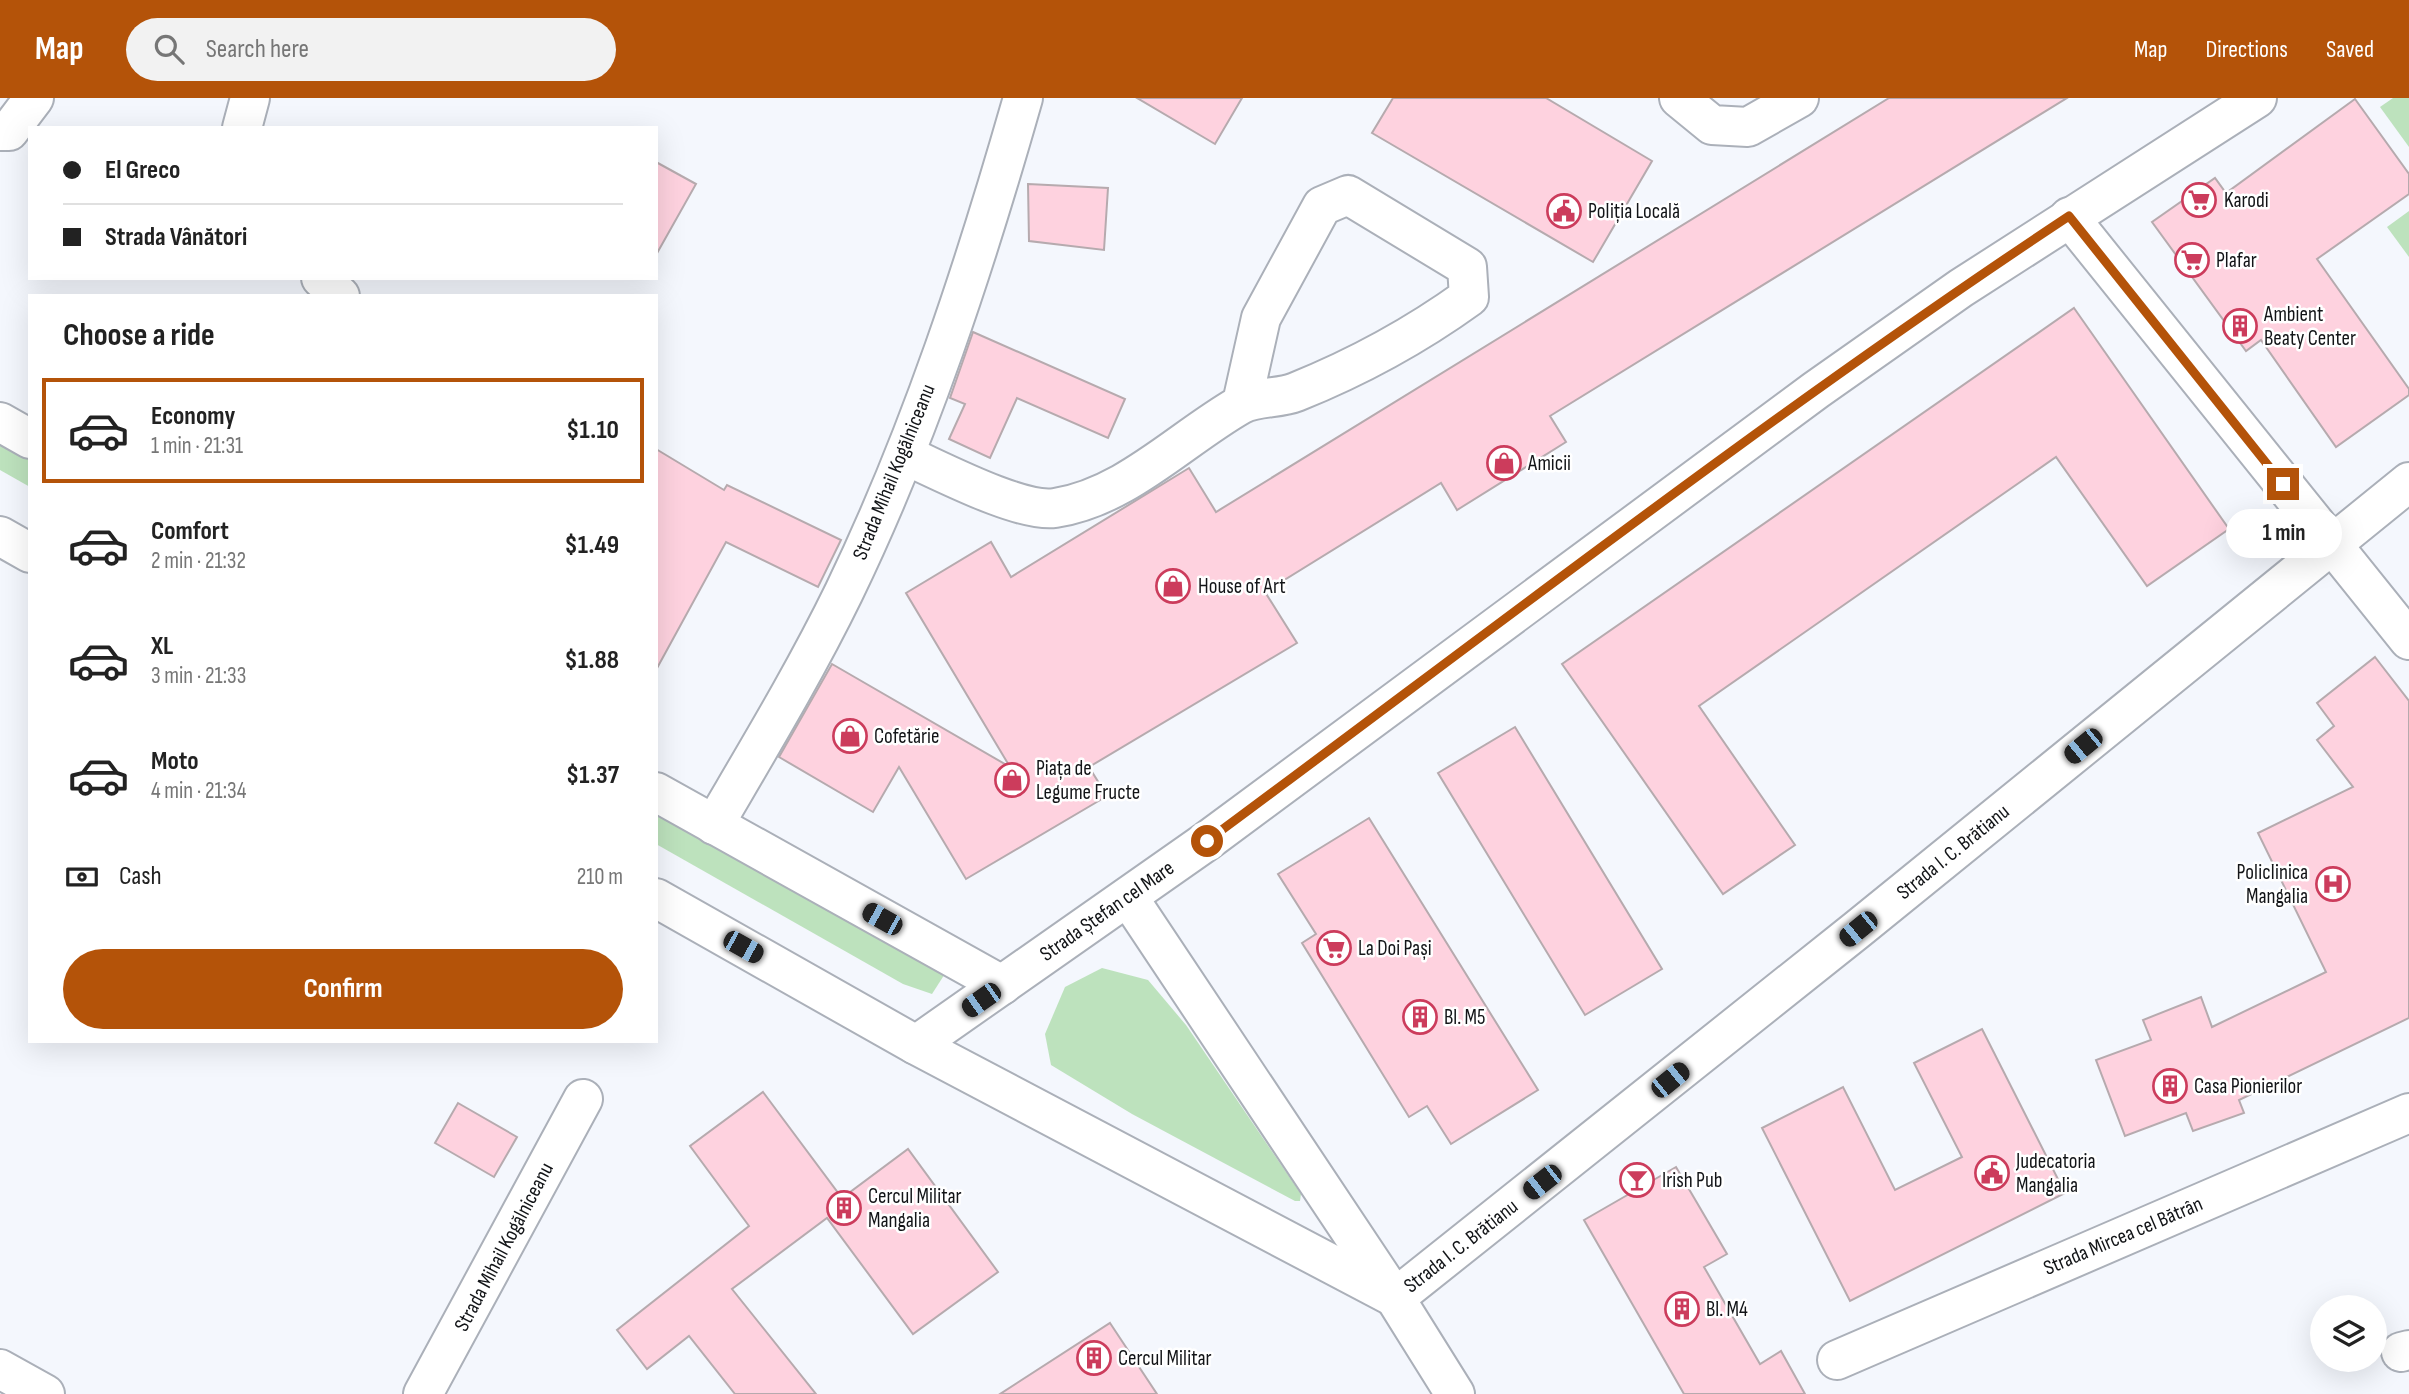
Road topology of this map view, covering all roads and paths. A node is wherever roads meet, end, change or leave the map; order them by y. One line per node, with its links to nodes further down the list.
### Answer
1 (34, 98): 8 (street)
2 (250, 98): 7 (street)
3 (1023, 98): 15 (street, Strada Mihail Kogălniceanu)
4 (1679, 98): 5 (street)
5 (1799, 98)
6 (2257, 98): 9 (street, Strada Ștefan cel Mare)
7 (243, 126)
8 (0, 131)
9 (2069, 216): 18 (street); 23 (street, Strada Ștefan cel Mare)
10 (323, 280): 11 (street)
11 (338, 294)
12 (1242, 403): 12 (street); 15 (street)
13 (0, 422): 14 (street)
14 (28, 438)
15 (905, 455): 22 (street, Strada Mihail Kogălniceanu)
16 (2409, 482): 18 (street, Strada I. C. Brătianu)
17 (0, 536): 19 (street)
18 (2332, 546): 20 (street); 29 (street, Strada I. C. Brătianu)
19 (28, 551)
20 (2409, 640)
21 (658, 793): 22 (street)
22 (714, 825): 25 (street)
23 (1128, 897): 25 (street, Strada Ștefan cel Mare); 29 (street)
24 (658, 899): 26 (street)
25 (1002, 985): 26 (street, Strada Ștefan cel Mare)
26 (916, 1045): 29 (street)
27 (583, 1099): 33 (street, Strada Mihail Kogălniceanu)
28 (2409, 1113): 30 (street, Strada Mircea cel Bătrân)
29 (1395, 1298): 34 (street)
30 (1837, 1360)
31 (0, 1369): 32 (street)
32 (45, 1394)
33 (423, 1394)
34 (1455, 1394)

